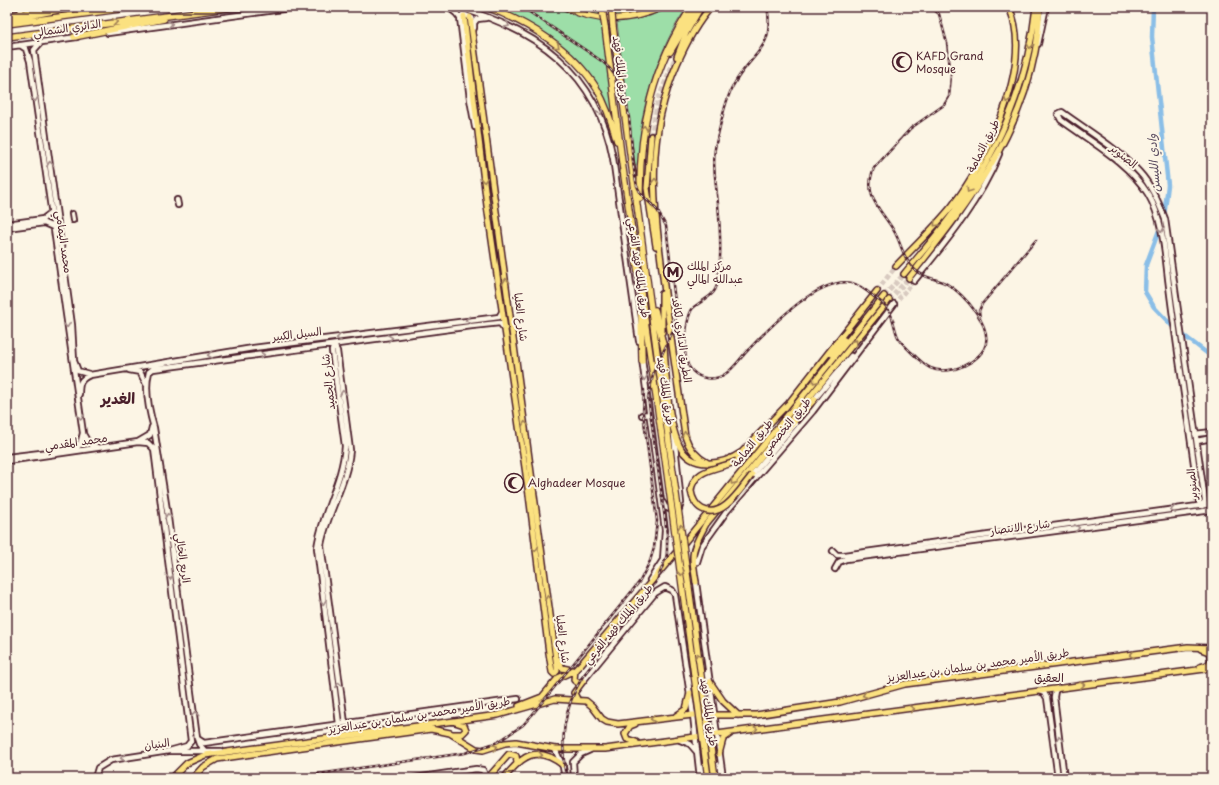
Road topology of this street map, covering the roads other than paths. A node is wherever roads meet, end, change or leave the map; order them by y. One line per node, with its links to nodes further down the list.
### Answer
1 (22, 7): 23 (street)
2 (72, 7): 21 (main road, الدائري الشمالي); 27 (highway)
3 (135, 7): 28 (highway, الدائري الشمالي)
4 (235, 7): 22 (highway, الدائري الشمالي)
5 (297, 7): 31 (street, الدائري الشمالي, one-way to 5)
6 (448, 7): 25 (street)
7 (457, 7): 26 (street, طريق الملك فهد الفرعي)
8 (486, 7): 42 (highway, one-way to 42)
9 (565, 7): 12 (highway)
10 (602, 7): 42 (highway, طريق الملك فهد, bridge)
11 (611, 7): 54 (highway, طريق الملك فهد, bridge)
12 (663, 7)
13 (692, 7): 36 (highway)
14 (698, 7): 36 (highway)
15 (701, 7): 39 (main road)
16 (711, 7): 39 (main road, الطريق الدائري لكافد)
17 (1009, 7): 58 (main road, one-way to 58)
18 (1036, 7): 59 (main road, طريق الثمامة, one-way to 59)
19 (1040, 7): 35 (main road)
20 (1046, 7): 35 (street)
21 (33, 9): 23 (main road, الدائري الشمالي)
22 (198, 11): 30 (highway, الدائري الشمالي, one-way to 22); 31 (highway)
23 (20, 13): 24 (main road, الدائري الشمالي)
24 (7, 15)
25 (465, 17): 29 (street); 45 (main road, شارع العليا); 48 (main road, شارع العليا, one-way to 48)
26 (495, 19): 29 (street); 79 (street, طريق الملك فهد الفرعي, one-way to 79)
27 (7, 20)
28 (7, 24)
29 (474, 28): 45 (street)
30 (7, 37)
31 (74, 37): 32 (street, الدائري الشمالي)
32 (41, 42): 33 (street, الدائري الشمالي); 37 (street, محمد اليمامي)
33 (20, 45): 34 (street, الدائري الشمالي); 38 (street, محمد اليمامي)
34 (7, 46)
35 (1035, 52): 41 (main road, طريق الثمامة)
36 (665, 58): 54 (highway, one-way to 36)
37 (36, 60): 38 (street); 43 (street, محمد اليمامي, one-way to 37)
38 (30, 61): 44 (street, محمد اليمامي, one-way to 44)
39 (670, 81): 109 (main road, الطريق الدائري لكافد, one-way to 39)
40 (650, 136): 76 (main road, طريق الملك فهد الفرعي)
41 (1002, 146): 60 (main road, طريق الثمامة); 61 (street, طريق الثمامة)
42 (622, 162): 62 (highway, طريق الملك فهد)
43 (52, 180): 44 (street); 68 (street, محمد اليمامي)
44 (46, 181): 50 (street, محمد اليمامي)
45 (492, 184): 49 (main road, شارع العليا)
46 (177, 200): 47 (street)
47 (178, 205)
48 (488, 209): 49 (main road); 69 (main road, شارع العليا)
49 (496, 209): 87 (main road, شارع العليا, one-way to 49)
50 (51, 213): 53 (street); 56 (street, محمد اليمامي)
51 (72, 214): 52 (street)
52 (73, 220)
53 (41, 222): 55 (street); 56 (street); 57 (street)
54 (640, 222): 66 (highway, طريق الملك فهد)
55 (7, 224)
56 (53, 226): 68 (street, محمد اليمامي)
57 (7, 228)
58 (896, 266)
59 (904, 274)
60 (909, 278)
61 (914, 282)
62 (641, 289): 79 (highway); 105 (highway, طريق الملك فهد)
63 (877, 291): 84 (main road)
64 (884, 296): 67 (main road, طريق الثمامة)
65 (889, 300): 108 (main road, طريق الثمامة, one-way to 65)
66 (651, 303): 76 (highway); 105 (highway, طريق الملك فهد)
67 (877, 304): 84 (main road); 101 (main road, طريق الثمامة, one-way to 101)
68 (67, 308): 83 (street, محمد اليمامي); 88 (street, محمد اليمامي, one-way to 88)
69 (502, 311): 70 (street, السيل الكبير); 71 (main road, شارع العليا)
70 (482, 319): 72 (street); 74 (street, السيل الكبير, one-way to 74)
71 (504, 320): 73 (main road, شارع العليا); 87 (main road)
72 (486, 324): 73 (street, السيل الكبير); 75 (street, السيل الكبير, one-way to 72)
73 (506, 331): 111 (main road, شارع العليا)
74 (303, 343): 77 (street); 78 (street, السيل الكبير, one-way to 78)
75 (334, 345): 77 (street, السيل الكبير); 125 (street, شارع الحميد)
76 (664, 349): 93 (main road, طريق الملك فهد الفرعي)
77 (304, 350): 80 (street, السيل الكبير, one-way to 77)
78 (193, 358): 80 (street); 82 (street, السيل الكبير)
79 (642, 361): 91 (street, طريق الملك فهد الفرعي, one-way to 91)
80 (194, 363): 81 (street, السيل الكبير)
81 (153, 369): 85 (street, الربع الخالي)
82 (128, 370): 83 (street, السيل الكبير); 85 (street)
83 (90, 375): 88 (street)
84 (805, 383): 86 (main road)
85 (147, 386): 94 (street, الربع الخالي)
86 (800, 389): 90 (main road); 101 (main road)
87 (521, 392): 113 (main road, شارع العليا, one-way to 87)
88 (79, 396): 96 (street, محمد اليمامي, one-way to 96)
89 (815, 399): 108 (main road); 110 (street); 123 (street, طريق التخصصي)
90 (787, 405): 109 (main road); 110 (main road, bridge)
91 (649, 414): 92 (street); 112 (street, طريق الملك فهد الفرعي)
92 (642, 415)
93 (672, 420): 109 (main road); 112 (street)
94 (151, 422): 100 (street); 121 (street, الربع الخالي, one-way to 94)
95 (1212, 432): 97 (street)
96 (83, 433): 103 (street, محمد اليمامي); 104 (street)
97 (1195, 434): 99 (street, الصنوبر); 115 (street, الصنوبر, one-way to 115)
98 (1212, 438): 99 (street)
99 (1197, 441): 115 (street, الصنوبر)
100 (138, 442): 102 (street, محمد المقدمي); 104 (street, محمد المقدمي)
101 (765, 443): 127 (main road, طريق الثمامة, one-way to 127)
102 (148, 444): 122 (street, الربع الخالي)
103 (80, 445): 106 (street, محمد المقدمي)
104 (102, 447): 107 (street, محمد المقدمي)
105 (667, 451): 180 (highway, طريق الملك فهد, one-way to 180, bridge); 181 (highway, طريق الملك فهد, one-way to 105, bridge)
106 (7, 457)
107 (7, 461)
108 (758, 461): 126 (main road, طريق الثمامة)
109 (708, 463)
110 (752, 475)
111 (529, 495): 113 (main road); 118 (main road, شارع العليا)
112 (661, 498): 127 (street, طريق الملك فهد الفرعي)
113 (535, 504): 118 (main road, شارع العليا)
114 (1212, 504): 115 (street, شارع الانتصار)
115 (1202, 506): 117 (street, شارع الانتصار, one-way to 117)
116 (1212, 510): 117 (street, شارع الانتصار)
117 (1155, 515): 119 (street, شارع الانتصار)
118 (534, 518): 128 (main road, شارع العليا, one-way to 118); 128 (main road, شارع العليا, one-way to 128)
119 (949, 543): 120 (street, شارع الانتصار); 124 (street, شارع الانتصار)
120 (833, 551)
121 (173, 553): 122 (street); 158 (street, الربع الخالي, one-way to 121)
122 (167, 554): 162 (street, الربع الخالي, one-way to 162)
123 (697, 562)
124 (835, 569)
125 (322, 576): 152 (street, شارع الحميد, one-way to 125); 153 (street, شارع الحميد, one-way to 153)
126 (696, 582): 129 (street)
127 (635, 602): 133 (main road, طريق الثمامة)
128 (553, 638): 133 (main road)
129 (704, 644): 135 (street); 137 (street)
130 (1212, 648): 131 (main road, طريق الأمير محمد بن سلمان بن عبدالعزيز)
131 (1150, 652): 134 (main road); 147 (main road, طريق الأمير محمد بن سلمان بن عبدالعزيز, one-way to 147)
132 (1212, 668): 134 (main road, طريق الأمير محمد بن سلمان بن عبدالعزيز)
133 (575, 670): 136 (main road); 148 (main road)
134 (1182, 672): 138 (main road, طريق الأمير محمد بن سلمان بن عبدالعزيز, one-way to 134)
135 (687, 675): 136 (street, طريق الملك فهد الفرعي); 140 (street, طريق الملك فهد الفرعي)
136 (583, 681): 144 (main road)
137 (710, 682): 146 (street); 147 (main road)
138 (1058, 688): 139 (main road, طريق الأمير محمد بن سلمان بن عبدالعزيز); 141 (street)
139 (1039, 691): 142 (street); 154 (main road, طريق الأمير محمد بن سلمان بن عبدالعزيز, one-way to 139)
140 (690, 693): 145 (street, طريق الملك فهد الفرعي); 149 (main road)
141 (1054, 697): 142 (street); 170 (street, one-way to 141)
142 (1047, 698): 170 (street)
143 (518, 699): 152 (street)
144 (577, 699): 148 (main road, طريق الأمير محمد بن سلمان بن عبدالعزيز); 151 (main road, طريق الأمير محمد بن سلمان بن عبدالعزيز)
145 (693, 715): 146 (main road, طريق الأمير محمد بن سلمان بن عبدالعزيز); 149 (main road, طريق الأمير محمد بن سلمان بن عبدالعزيز); 157 (street, طريق الملك فهد الفرعي)
146 (713, 715): 147 (main road, طريق الأمير محمد بن سلمان بن عبدالعزيز); 156 (street)
147 (741, 716)
148 (486, 717): 150 (main road, طريق الأمير محمد بن سلمان بن عبدالعزيز)
149 (671, 717): 151 (main road, طريق الأمير محمد بن سلمان بن عبدالعزيز, one-way to 151)
150 (451, 721): 155 (main road); 165 (main road, طريق الأمير محمد بن سلمان بن عبدالعزيز)
151 (638, 721): 160 (main road)
152 (345, 723): 153 (street)
153 (339, 724): 158 (street)
154 (737, 732): 156 (main road, طريق الأمير محمد بن سلمان بن عبدالعزيز); 167 (main road)
155 (450, 734): 161 (main road, طريق الأمير محمد بن سلمان بن عبدالعزيز, one-way to 161); 173 (main road, طريق الأمير محمد بن سلمان بن عبدالعزيز)
156 (716, 734): 157 (main road, طريق الأمير محمد بن سلمان بن عبدالعزيز); 167 (street)
157 (696, 736): 159 (main road, طريق الأمير محمد بن سلمان بن عبدالعزيز); 166 (street, طريق الملك فهد الفرعي)
158 (198, 738): 164 (street, الربع الخالي)
159 (670, 740): 160 (main road, طريق الأمير محمد بن سلمان بن عبدالعزيز); 166 (street)
160 (640, 744): 163 (main road, طريق الأمير محمد بن سلمان بن عبدالعزيز)
161 (555, 749): 163 (main road, طريق الأمير محمد بن سلمان بن عبدالعزيز); 169 (street)
162 (169, 750): 164 (street, البنيان); 171 (street, البنيان, one-way to 171)
163 (590, 750): 178 (street)
164 (204, 751): 165 (street, البنيان)
165 (231, 752): 172 (main road, طريق الأمير محمد بن سلمان بن عبدالعزيز)
166 (698, 753): 179 (street, طريق الملك فهد الفرعي)
167 (719, 754): 182 (street)
168 (517, 762): 169 (main road, one-way to 169); 175 (main road); 176 (main road)
169 (562, 766): 177 (street)
170 (1061, 777)
171 (95, 778)
172 (172, 778)
173 (194, 778)
174 (415, 778): 175 (street)
175 (487, 778)
176 (504, 778)
177 (565, 778): 178 (street)
178 (574, 778)
179 (701, 778): 182 (street)
180 (708, 778)
181 (715, 778)
182 (722, 778)

